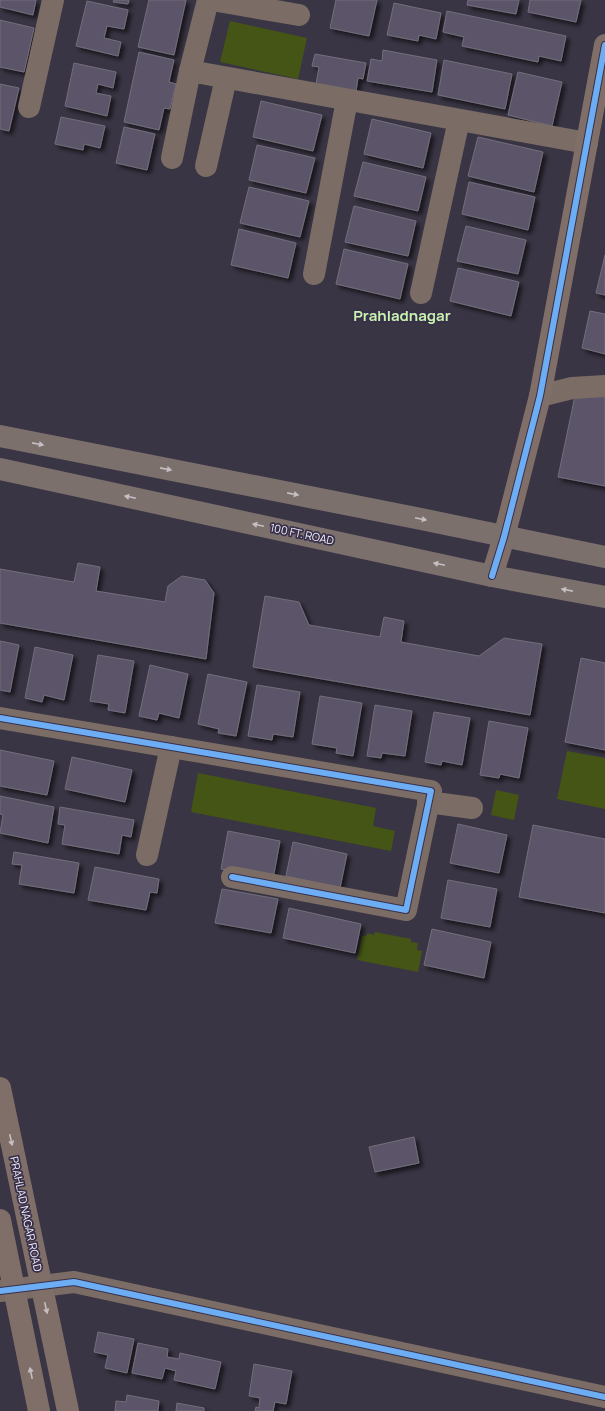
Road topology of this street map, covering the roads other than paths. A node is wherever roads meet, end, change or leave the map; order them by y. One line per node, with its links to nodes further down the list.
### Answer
1 (53, 0): 9 (street)
2 (208, 0): 6 (street)
3 (212, 0): 4 (street)
4 (299, 15)
5 (605, 45): 11 (street)
6 (190, 71): 7 (street); 12 (street)
7 (226, 78): 8 (street); 13 (street)
8 (347, 100): 10 (street); 14 (street)
9 (29, 107)
10 (460, 120): 11 (street); 15 (street)
11 (587, 143): 17 (street)
12 (172, 158)
13 (206, 166)
14 (314, 274)
15 (421, 293)
16 (605, 386): 17 (street)
17 (540, 396): 20 (street)
18 (0, 436): 20 (main road, one-way to 20)
19 (0, 469): 22 (main road, 100 FT. ROAD, one-way to 19)
20 (504, 537): 21 (main road); 22 (street)
21 (605, 557)
22 (492, 576): 23 (main road, 100 FT. ROAD, one-way to 22)
23 (605, 597)
24 (0, 718): 25 (street)
25 (171, 747): 26 (street); 28 (street)
26 (428, 802): 27 (street); 29 (street)
27 (472, 808)
28 (147, 855)
29 (232, 877)
30 (0, 1088): 32 (street, PRAHLAD NAGAR ROAD, one-way to 32)
31 (0, 1220): 33 (street)
32 (41, 1286): 33 (street); 34 (street); 36 (street, PRAHLAD NAGAR ROAD, one-way to 36)
33 (7, 1290): 35 (street, one-way to 33)
34 (605, 1397)
35 (39, 1411)
36 (68, 1411)

